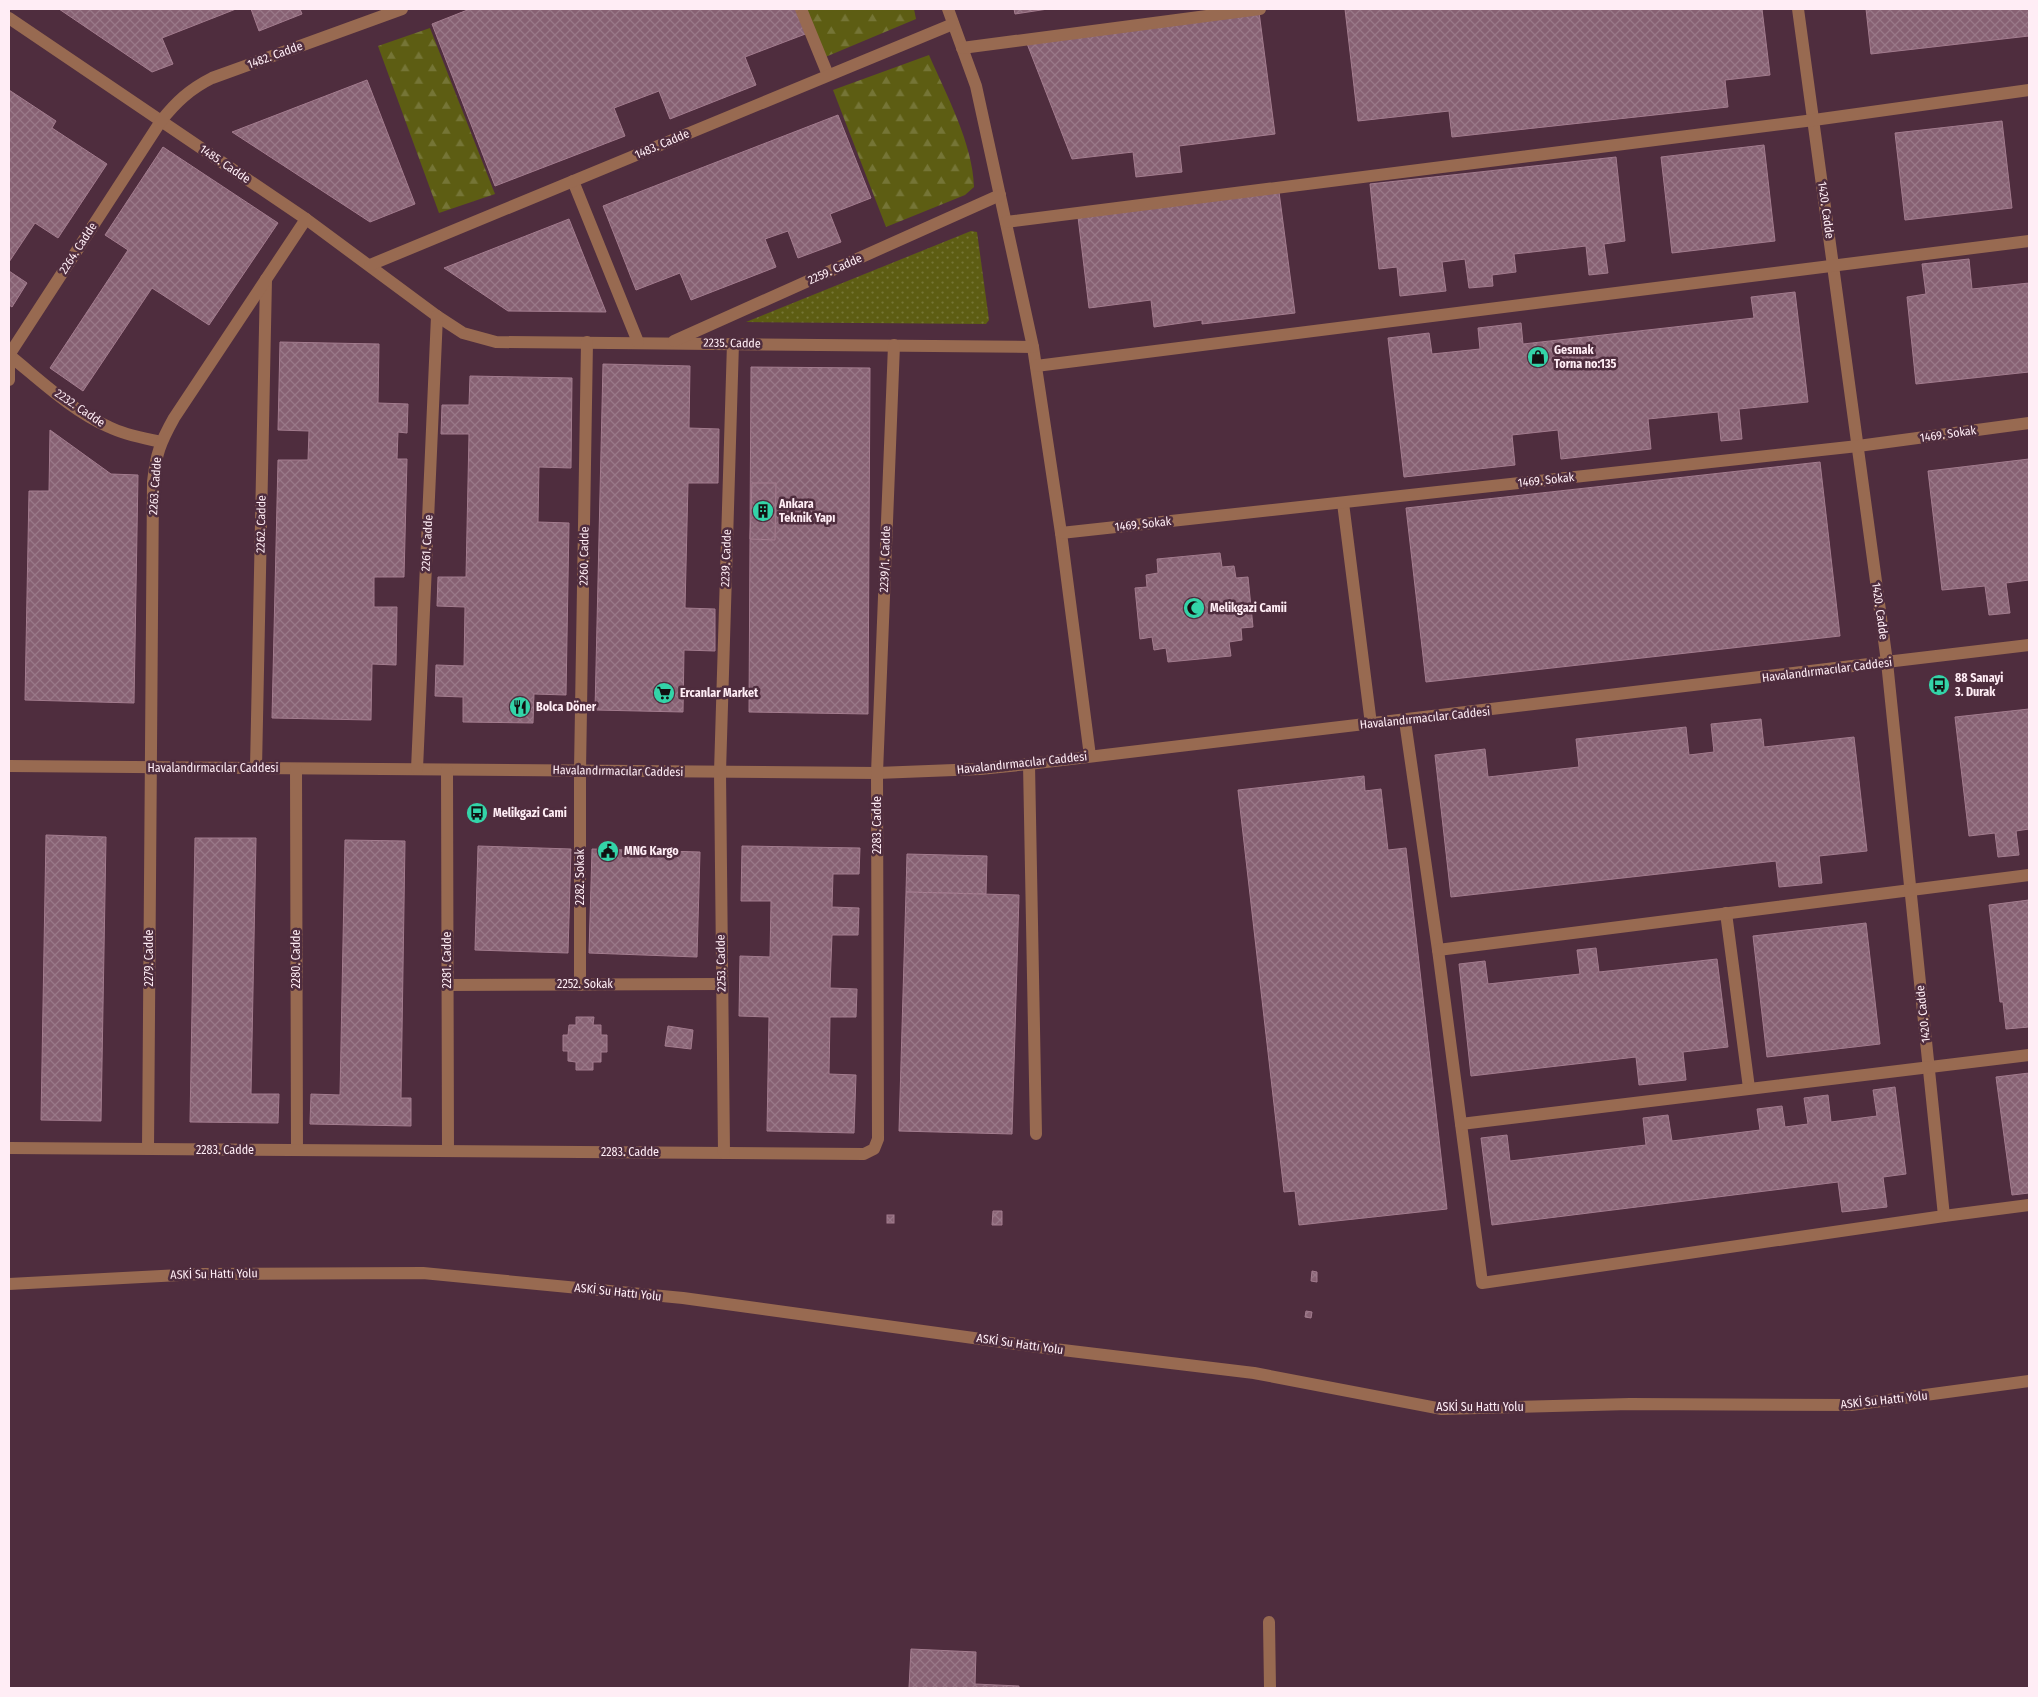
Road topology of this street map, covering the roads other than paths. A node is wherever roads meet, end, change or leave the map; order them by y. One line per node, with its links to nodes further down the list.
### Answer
1 (402, 9): 12 (street, 1482. Cadde)
2 (801, 9): 9 (street)
3 (948, 9): 7 (street)
4 (1260, 9): 8 (street)
5 (1798, 9): 11 (street, 1420. Cadde)
6 (11, 23): 12 (street, 1485. Cadde)
7 (954, 24): 8 (street); 9 (street, 1483. Cadde)
8 (962, 48): 14 (street)
9 (828, 76): 13 (street, 1483. Cadde)
10 (2029, 90): 11 (street)
11 (1814, 120): 16 (street); 19 (street, 1420. Cadde)
12 (161, 121): 15 (street, 1485. Cadde); 28 (street, 2264. Cadde)
13 (573, 181): 18 (street, 1483. Cadde); 23 (street)
14 (1000, 195): 16 (street); 24 (street, 2259. Cadde)
15 (306, 219): 18 (street, 1485. Cadde); 20 (street, 2263. Cadde)
16 (1006, 222): 27 (street)
17 (2029, 241): 19 (street)
18 (370, 265): 21 (street, 1485. Cadde)
19 (1833, 265): 29 (street); 33 (street, 1420. Cadde)
20 (266, 279): 32 (street, 2263. Cadde); 44 (street, 2262. Cadde)
21 (437, 316): 22 (street, 2235. Cadde); 46 (street, 2261. Cadde)
22 (587, 342): 23 (street, 2235. Cadde); 48 (street, 2260. Cadde)
23 (638, 342): 24 (street, 2235. Cadde)
24 (670, 343): 25 (street, 2235. Cadde)
25 (733, 344): 26 (street, 2235. Cadde); 49 (street, 2239. Cadde)
26 (894, 345): 27 (street, 2235. Cadde); 50 (street, 2239/1. Cadde)
27 (1033, 347): 29 (street)
28 (9, 355): 30 (street); 32 (street, 2232. Cadde)
29 (1036, 366): 35 (street)
30 (9, 380)
31 (2029, 423): 33 (street, 1469. Sokak)
32 (161, 442): 43 (street, 2263. Cadde)
33 (1858, 446): 34 (street, 1469. Sokak); 37 (street, 1420. Cadde)
34 (1343, 503): 35 (street, 1469. Sokak); 39 (street)
35 (1061, 533): 40 (street)
36 (2029, 645): 37 (street, Havalandırmacılar Caddesi)
37 (1887, 662): 38 (street, Havalandırmacılar Caddesi); 52 (street, 1420. Cadde)
38 (1405, 721): 39 (street, Havalandırmacılar Caddesi); 54 (street)
39 (1371, 724): 40 (street, Havalandırmacılar Caddesi)
40 (1090, 756): 41 (street, Havalandırmacılar Caddesi)
41 (1029, 764): 50 (street, Havalandırmacılar Caddesi); 62 (street)
42 (9, 766): 43 (street, Havalandırmacılar Caddesi)
43 (151, 767): 44 (street, Havalandırmacılar Caddesi); 64 (street, 2279. Cadde)
44 (256, 768): 45 (street, Havalandırmacılar Caddesi)
45 (296, 768): 46 (street, Havalandırmacılar Caddesi); 65 (street, 2280. Cadde)
46 (417, 769): 47 (street, Havalandırmacılar Caddesi)
47 (447, 770): 48 (street, Havalandırmacılar Caddesi); 57 (street, 2281. Cadde)
48 (580, 770): 49 (street, Havalandırmacılar Caddesi); 55 (street, 2282. Sokak)
49 (720, 772): 50 (street, Havalandırmacılar Caddesi); 56 (street, 2253. Cadde)
50 (877, 773): 67 (street, 2283. Cadde)
51 (2029, 875): 52 (street)
52 (1910, 890): 53 (street); 59 (street, 1420. Cadde)
53 (1726, 913): 54 (street); 60 (street)
54 (1438, 950): 61 (street)
55 (580, 984): 56 (street, 2252. Sokak); 57 (street, 2252. Sokak)
56 (722, 984): 67 (street, 2253. Cadde)
57 (447, 985): 66 (street, 2281. Cadde)
58 (2029, 1054): 59 (street)
59 (1929, 1067): 60 (street); 69 (street, 1420. Cadde)
60 (1749, 1088): 61 (street)
61 (1461, 1124): 69 (street)
62 (1036, 1134)
63 (9, 1148): 64 (street, 2283. Cadde)
64 (148, 1149): 65 (street, 2283. Cadde)
65 (297, 1150): 66 (street, 2283. Cadde)
66 (448, 1151): 67 (street, 2283. Cadde)
67 (724, 1153)
68 (2029, 1205): 69 (street)
69 (1944, 1216)
70 (9, 1284): 71 (street, ASKİ Su Hattı Yolu)
71 (2029, 1381)
72 (1269, 1622): 73 (street)
73 (1270, 1688)

